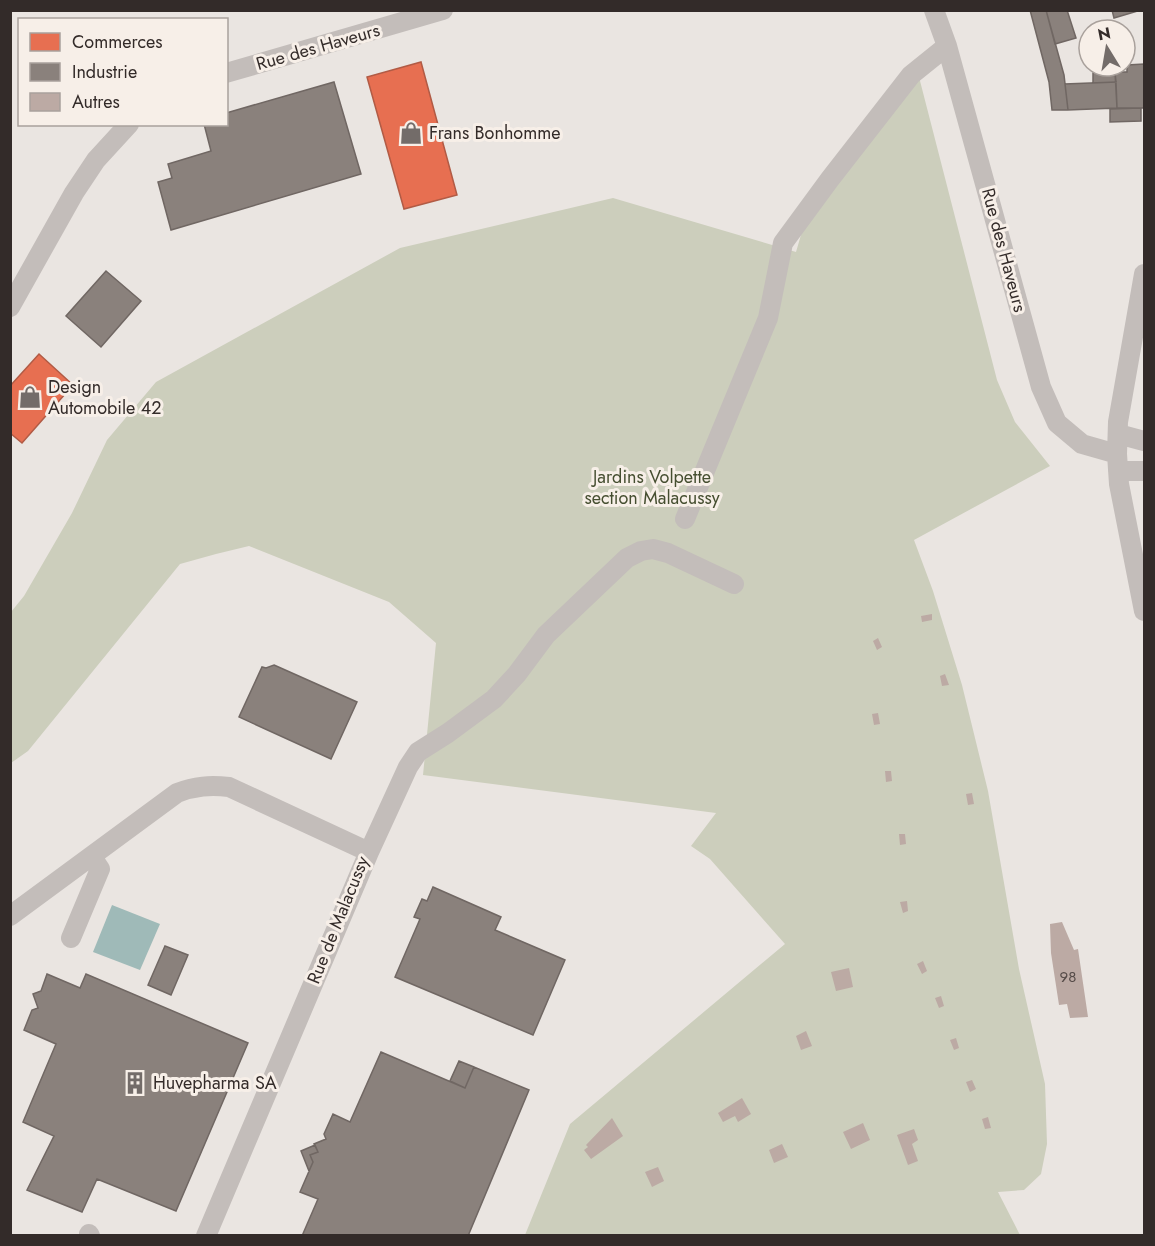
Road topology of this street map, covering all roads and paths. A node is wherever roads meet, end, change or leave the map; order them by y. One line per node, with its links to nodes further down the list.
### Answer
1 (443, 10): 4 (street, Rue des Haveurs)
2 (934, 10): 3 (street, Rue des Haveurs)
3 (947, 46): 10 (street, Rue des Haveurs); 12 (street)
4 (228, 72)
5 (127, 126): 7 (street)
6 (1144, 283): 8 (street)
7 (10, 307)
8 (1118, 434): 9 (street); 10 (street)
9 (1144, 441)
10 (1118, 463): 11 (street, Rue des Haveurs); 14 (street)
11 (1144, 471)
12 (685, 519)
13 (734, 584): 15 (street)
14 (1144, 611)
15 (369, 852): 16 (street, Rue de Malacussy); 19 (street, Rue de Malacussy)
16 (92, 857): 17 (street, Rue de Malacussy); 18 (street)
17 (10, 916)
18 (71, 938)
19 (206, 1236)

